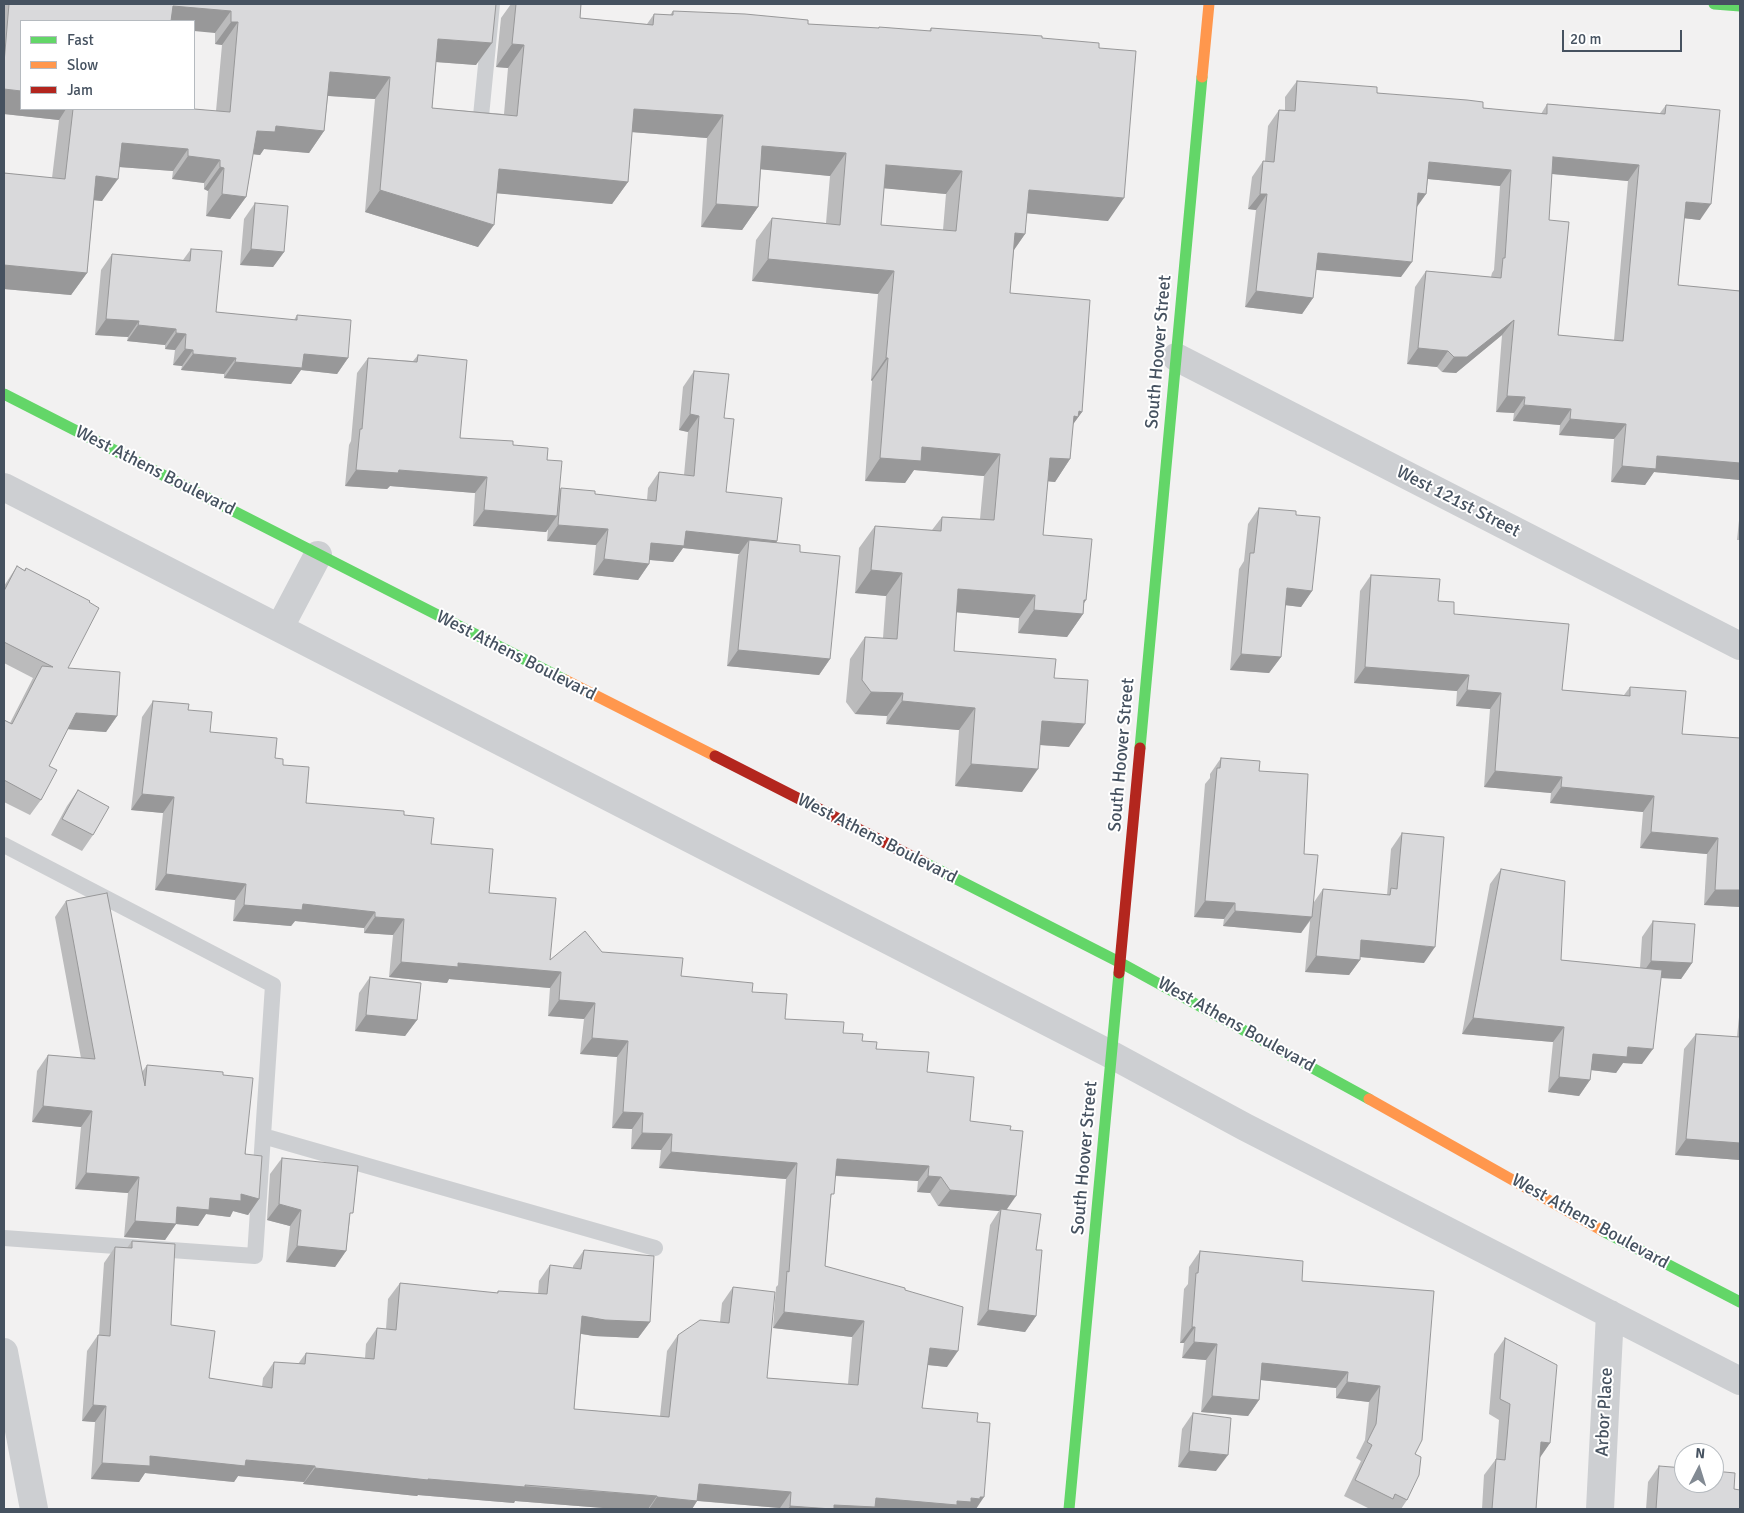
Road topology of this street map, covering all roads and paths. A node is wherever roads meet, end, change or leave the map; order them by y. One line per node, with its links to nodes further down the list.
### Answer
1 (492, 4): 3 (lane)
2 (1209, 4): 4 (street, South Hoover Street)
3 (481, 116)
4 (1176, 357): 9 (street, West 121st Street); 11 (street, South Hoover Street)
5 (4, 394): 7 (street, West Athens Boulevard)
6 (4, 487): 8 (street)
7 (318, 555): 8 (street); 11 (street, West Athens Boulevard)
8 (280, 627): 12 (street)
9 (1740, 646)
10 (4, 845): 13 (lane)
11 (1121, 963): 12 (street, South Hoover Street); 16 (street, West Athens Boulevard)
12 (1112, 1055): 17 (street); 21 (street, South Hoover Street)
13 (263, 1136): 14 (lane); 15 (lane)
14 (4, 1238)
15 (655, 1248)
16 (1740, 1302)
17 (1610, 1314): 19 (street); 22 (street, Arbor Place)
18 (4, 1352): 20 (street)
19 (1740, 1381)
20 (34, 1509)
21 (1069, 1509)
22 (1600, 1509)

